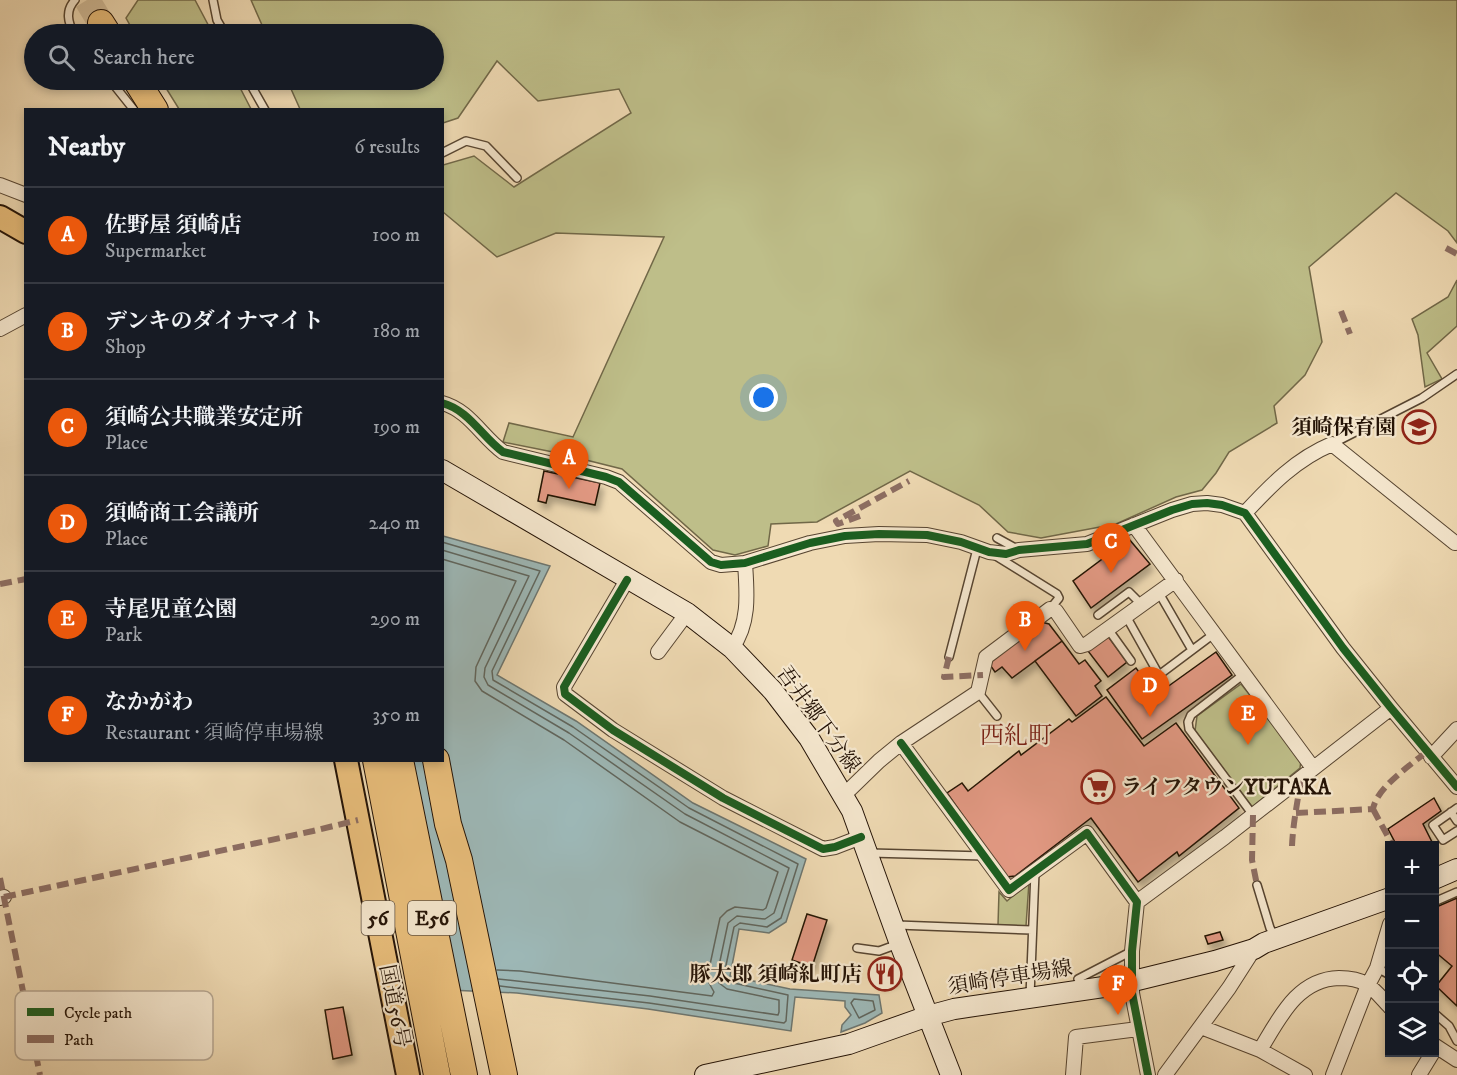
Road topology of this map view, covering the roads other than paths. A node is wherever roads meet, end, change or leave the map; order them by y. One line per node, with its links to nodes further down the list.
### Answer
1 (75, 0): 3 (lane)
2 (213, 0): 4 (lane)
3 (70, 24)
4 (219, 24)
5 (118, 90): 8 (lane)
6 (142, 90): 9 (highway)
7 (254, 90): 10 (lane)
8 (132, 108)
9 (154, 108)
10 (264, 108)
11 (444, 152): 12 (lane)
12 (517, 178)
13 (0, 185): 14 (street)
14 (24, 194)
15 (0, 217): 16 (highway)
16 (24, 231)
17 (24, 316): 18 (street)
18 (0, 329)
19 (1457, 374): 21 (lane)
20 (444, 404): 29 (street)
21 (1332, 444): 23 (street); 26 (street)
22 (444, 471): 30 (main road, 吾井郷下分線)
23 (1245, 513): 24 (street); 47 (street)
24 (1134, 525): 28 (street); 31 (street)
25 (998, 537): 28 (lane)
26 (1455, 543)
27 (983, 550): 28 (street); 29 (street); 34 (lane); 43 (lane)
28 (1019, 550)
29 (745, 563): 40 (street)
30 (627, 580): 35 (main road, 吾井郷下分線); 63 (street)
31 (1176, 580): 32 (street); 39 (street)
32 (1159, 592): 33 (street); 41 (lane)
33 (1142, 605): 36 (lane); 37 (street)
34 (1050, 609): 38 (street); 46 (street)
35 (687, 613): 40 (main road, 吾井郷下分線); 42 (street)
36 (1098, 615)
37 (1126, 616): 38 (street); 41 (lane)
38 (1108, 629): 44 (lane)
39 (1215, 633): 41 (lane); 45 (street)
40 (732, 648): 58 (main road, 吾井郷下分線)
41 (1192, 650)
42 (658, 652)
43 (949, 657)
44 (1131, 661)
45 (1244, 674): 56 (street); 60 (lane)
46 (978, 692): 48 (lane); 50 (street)
47 (1391, 708): 51 (street); 56 (street)
48 (997, 716)
49 (1457, 729): 51 (street)
50 (902, 743): 58 (street); 64 (street)
51 (1431, 757): 57 (street)
52 (346, 762): 96 (highway, 国道56号 / 56)
53 (376, 762): 97 (highway)
54 (400, 762): 98 (highway, E56)
55 (436, 762): 99 (highway)
56 (1313, 768): 60 (street)
57 (1457, 787)
58 (844, 795): 63 (main road, 吾井郷下分線)
59 (1454, 810): 61 (lane); 62 (lane)
60 (1253, 815): 72 (street)
61 (1457, 821)
62 (1457, 831)
63 (864, 845): 64 (lane); 74 (main road, 吾井郷下分線)
64 (984, 856): 66 (street)
65 (1457, 869): 67 (main road)
66 (1035, 872): 72 (street); 73 (lane)
67 (1439, 877)
68 (1257, 885): 75 (lane)
69 (1457, 892): 71 (lane)
70 (1385, 899): 75 (main road, 須崎停車場線)
71 (1439, 900)
72 (1137, 902): 79 (street)
73 (1032, 930): 74 (lane); 84 (lane)
74 (897, 935): 76 (lane); 86 (main road, 吾井郷下分線)
75 (1276, 939): 77 (main road, 須崎停車場線)
76 (857, 948)
77 (1254, 949): 82 (main road, 須崎停車場線); 88 (street)
78 (1386, 949): 80 (street)
79 (1132, 951): 81 (lane); 82 (street)
80 (1383, 971): 83 (street)
81 (1078, 979)
82 (1131, 981): 84 (main road, 須崎停車場線); 89 (street)
83 (1368, 985): 85 (street); 91 (street); 106 (street)
84 (1030, 999): 86 (main road, 須崎停車場線)
85 (1385, 1003)
86 (928, 1016): 95 (main road, 須崎停車場線); 101 (main road, 吾井郷下分線)
87 (1439, 1017): 90 (lane)
88 (1201, 1027): 91 (street); 104 (street)
89 (1138, 1029): 102 (street); 103 (street)
90 (1457, 1041)
91 (1260, 1050): 105 (street)
92 (1439, 1051): 94 (street)
93 (1430, 1057): 107 (street)
94 (1457, 1060)
95 (744, 1071): 100 (main road, 須崎停車場線)
96 (408, 1075)
97 (437, 1075)
98 (464, 1075)
99 (504, 1075)
100 (705, 1075)
101 (951, 1075)
102 (1073, 1075)
103 (1148, 1075)
104 (1165, 1075)
105 (1305, 1075)
106 (1333, 1075)
107 (1419, 1075)

